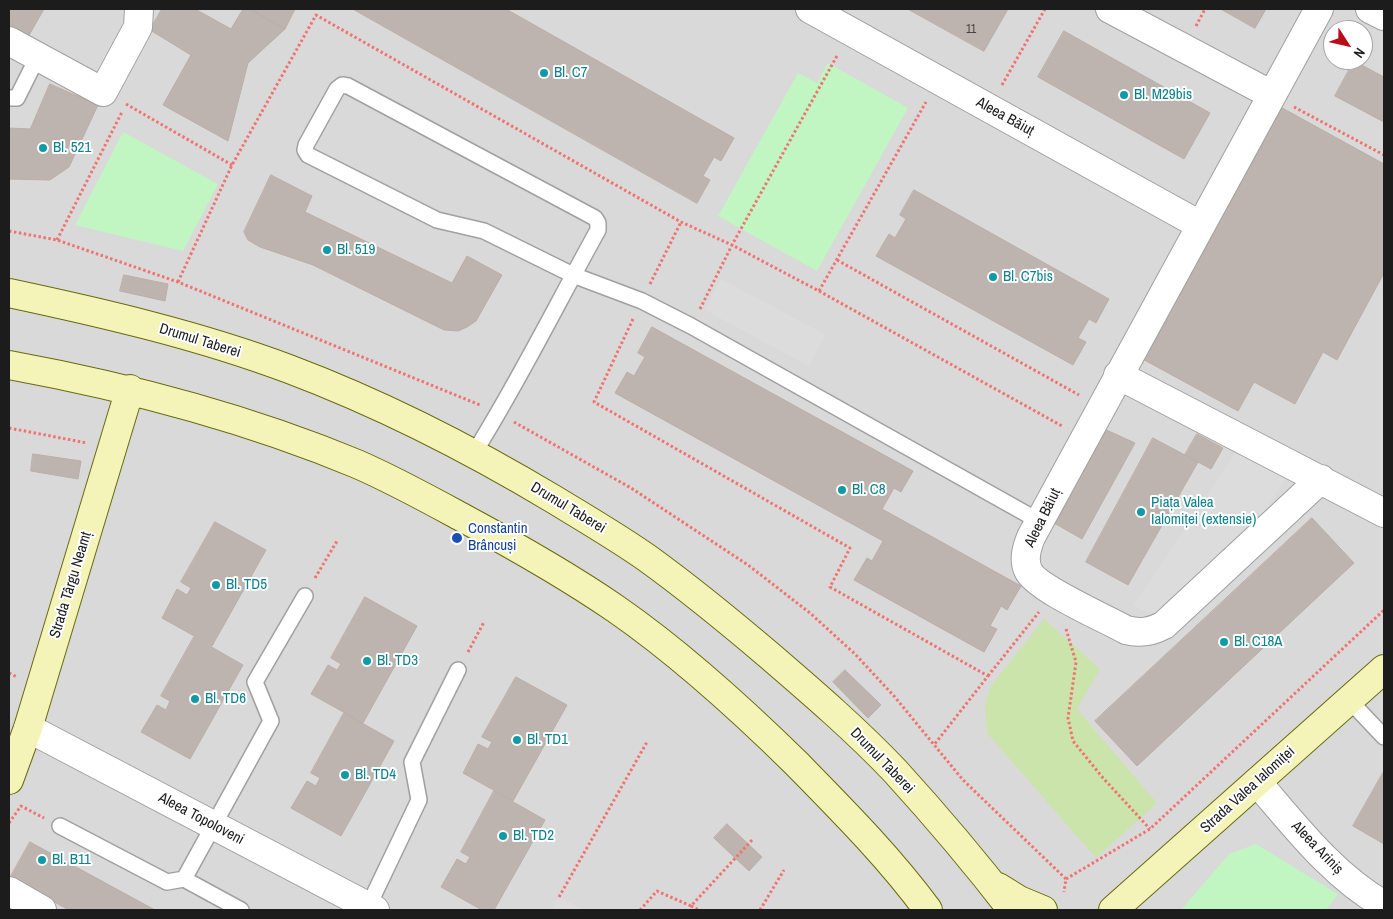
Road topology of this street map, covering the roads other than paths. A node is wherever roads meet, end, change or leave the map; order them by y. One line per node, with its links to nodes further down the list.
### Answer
1 (139, 9): 8 (street)
2 (810, 9): 11 (street, Aleea Băiuț)
3 (1110, 9): 9 (street)
4 (1319, 9): 9 (street, Aleea Băiuț)
5 (1370, 9): 6 (street)
6 (1384, 16)
7 (9, 41): 8 (street)
8 (38, 56): 10 (lane)
9 (1272, 95): 11 (street, Aleea Băiuț)
10 (9, 98)
11 (1200, 225): 15 (street, Aleea Băiuț)
12 (573, 275): 12 (lane); 17 (lane); 20 (lane)
13 (9, 293): 17 (main road, Drumul Taberei)
14 (9, 365): 16 (main road)
15 (1118, 375): 18 (street); 20 (street, Aleea Băiuț)
16 (130, 389): 25 (main road, Strada Târgu Neamț); 40 (main road)
17 (474, 454): 32 (main road, Drumul Taberei)
18 (1321, 479): 19 (street); 20 (street, Aleea Băiuț)
19 (1384, 513)
20 (1039, 521)
21 (305, 596): 30 (lane)
22 (1384, 669): 24 (main road, Strada Valea Ialomiței)
23 (458, 670): 36 (lane)
24 (1350, 700): 26 (lane); 28 (main road, Strada Valea Ialomiței)
25 (28, 728): 27 (main road, Strada Târgu Neamț); 30 (street, Aleea Topoloveni)
26 (1384, 737)
27 (9, 780)
28 (1257, 782): 35 (street, Aleea Ariniș); 37 (main road, Strada Valea Ialomiței)
29 (60, 826): 31 (lane)
30 (213, 826): 31 (lane); 36 (street, Aleea Topoloveni)
31 (184, 879): 39 (lane)
32 (990, 882): 34 (main road); 41 (main road, Drumul Taberei)
33 (9, 891): 38 (street)
34 (1053, 902)
35 (1384, 905)
36 (371, 909)
37 (1111, 909)
38 (42, 910)
39 (241, 910)
40 (928, 910)
41 (1012, 910)

